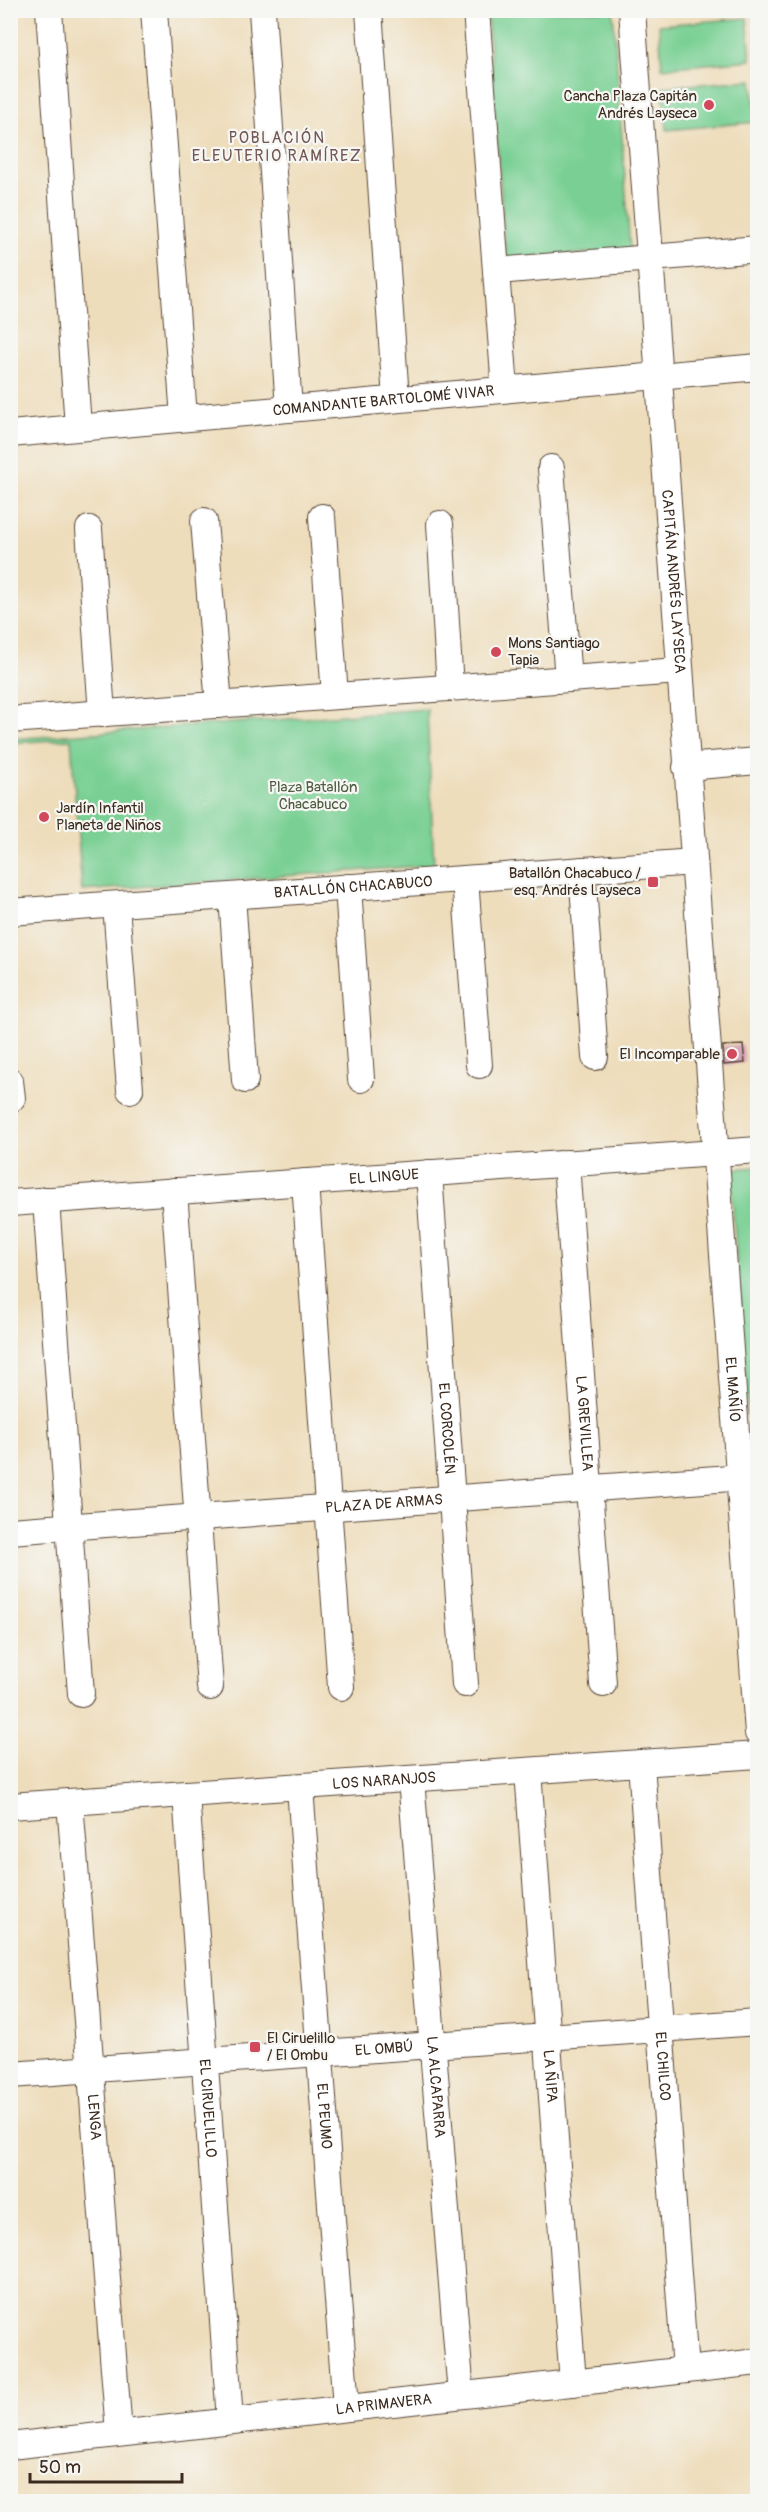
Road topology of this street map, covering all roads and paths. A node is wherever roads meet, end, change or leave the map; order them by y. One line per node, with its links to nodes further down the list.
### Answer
1 (49, 10): 16 (street)
2 (154, 10): 15 (street)
3 (262, 10): 14 (street)
4 (369, 10): 13 (street)
5 (476, 10): 9 (street)
6 (632, 10): 8 (street, CAPITÁN ANDRÉS LAYSECA)
7 (758, 249): 8 (street)
8 (650, 258): 9 (street); 11 (street, CAPITÁN ANDRÉS LAYSECA)
9 (496, 271): 12 (street)
10 (758, 367): 11 (street, COMANDANTE BARTOLOMÉ VIVAR)
11 (658, 376): 12 (street, COMANDANTE BARTOLOMÉ VIVAR); 23 (street, CAPITÁN ANDRÉS LAYSECA)
12 (505, 389): 13 (street, COMANDANTE BARTOLOMÉ VIVAR)
13 (396, 399): 14 (street, COMANDANTE BARTOLOMÉ VIVAR)
14 (289, 408): 15 (street, COMANDANTE BARTOLOMÉ VIVAR)
15 (184, 418): 16 (street, COMANDANTE BARTOLOMÉ VIVAR)
16 (78, 427): 17 (street, COMANDANTE BARTOLOMÉ VIVAR)
17 (10, 434)
18 (551, 468): 24 (street)
19 (322, 517): 26 (street)
20 (204, 521): 27 (street)
21 (440, 524): 25 (street)
22 (89, 529): 28 (street)
23 (679, 671): 24 (street); 31 (street, CAPITÁN ANDRÉS LAYSECA)
24 (568, 679): 25 (street)
25 (450, 688): 26 (street)
26 (335, 696): 27 (street)
27 (219, 705): 28 (street)
28 (102, 714): 29 (street)
29 (10, 720)
30 (758, 761): 31 (street)
31 (686, 767): 32 (street, CAPITÁN ANDRÉS LAYSECA)
32 (694, 862): 33 (street, BATALLÓN CHACABUCO); 45 (street, CAPITÁN ANDRÉS LAYSECA)
33 (582, 870): 34 (street, BATALLÓN CHACABUCO); 39 (street)
34 (465, 879): 35 (street, BATALLÓN CHACABUCO); 40 (street)
35 (348, 887): 36 (street, BATALLÓN CHACABUCO); 41 (street)
36 (232, 896): 37 (street, BATALLÓN CHACABUCO); 42 (street)
37 (116, 904): 38 (street, BATALLÓN CHACABUCO); 43 (street)
38 (10, 912)
39 (595, 1058)
40 (479, 1065)
41 (361, 1079)
42 (245, 1080)
43 (130, 1090)
44 (758, 1150): 45 (street, EL LINGUE)
45 (715, 1153): 46 (street, EL LINGUE); 52 (street, EL MAÑÍO)
46 (566, 1163): 47 (street, EL LINGUE); 53 (street, LA GREVILLEA)
47 (429, 1173): 48 (street, EL LINGUE); 54 (street, EL CORCOLÉN)
48 (305, 1182): 49 (street, EL LINGUE); 55 (street)
49 (174, 1191): 50 (street, EL LINGUE); 56 (street)
50 (46, 1200): 51 (street, EL LINGUE); 57 (street)
51 (10, 1203)
52 (748, 1477): 53 (street, PLAZA DE ARMAS); 64 (street, EL MAÑÍO)
53 (590, 1488): 54 (street, PLAZA DE ARMAS); 60 (street, LA GREVILLEA)
54 (452, 1498): 55 (street, PLAZA DE ARMAS); 59 (street, EL CORCOLÉN)
55 (328, 1508): 56 (street, PLAZA DE ARMAS); 62 (street)
56 (198, 1517): 57 (street, PLAZA DE ARMAS); 61 (street)
57 (69, 1527): 58 (street, PLAZA DE ARMAS); 63 (street)
58 (10, 1531)
59 (465, 1684)
60 (603, 1684)
61 (210, 1687)
62 (341, 1687)
63 (81, 1694)
64 (758, 1733)
65 (758, 1755): 66 (street, LOS NARANJOS)
66 (641, 1763): 67 (street, LOS NARANJOS); 74 (street, EL CHILCO)
67 (528, 1771): 68 (street, LOS NARANJOS); 75 (street, LA ÑIPA)
68 (411, 1779): 69 (street, LOS NARANJOS); 76 (street, LA ALCAPARRA)
69 (300, 1787): 70 (street, LOS NARANJOS); 77 (street, EL PEUMO)
70 (186, 1794): 71 (street, LOS NARANJOS); 78 (street, EL CIRUELILLO)
71 (70, 1802): 72 (street, LOS NARANJOS); 79 (street, LENGA)
72 (10, 1806)
73 (758, 2022): 74 (street, EL OMBÚ)
74 (660, 2029): 75 (street, EL OMBÚ); 82 (street, EL CHILCO)
75 (547, 2037): 76 (street, EL OMBÚ); 83 (street, LA ÑIPA)
76 (433, 2045): 77 (street, EL OMBÚ); 84 (street, LA ALCAPARRA)
77 (320, 2054): 78 (street, EL OMBÚ); 85 (street, EL PEUMO)
78 (205, 2062): 79 (street, EL OMBÚ); 86 (street, EL CIRUELILLO)
79 (91, 2070): 80 (street, EL OMBÚ); 87 (street, LENGA)
80 (10, 2075)
81 (758, 2362): 82 (street, LA PRIMAVERA)
82 (685, 2370): 83 (street, LA PRIMAVERA)
83 (573, 2383): 84 (street, LA PRIMAVERA)
84 (460, 2395): 85 (street, LA PRIMAVERA)
85 (346, 2408): 86 (street, LA PRIMAVERA)
86 (230, 2421): 87 (street, LA PRIMAVERA)
87 (119, 2433): 88 (street, LA PRIMAVERA)
88 (10, 2446)

